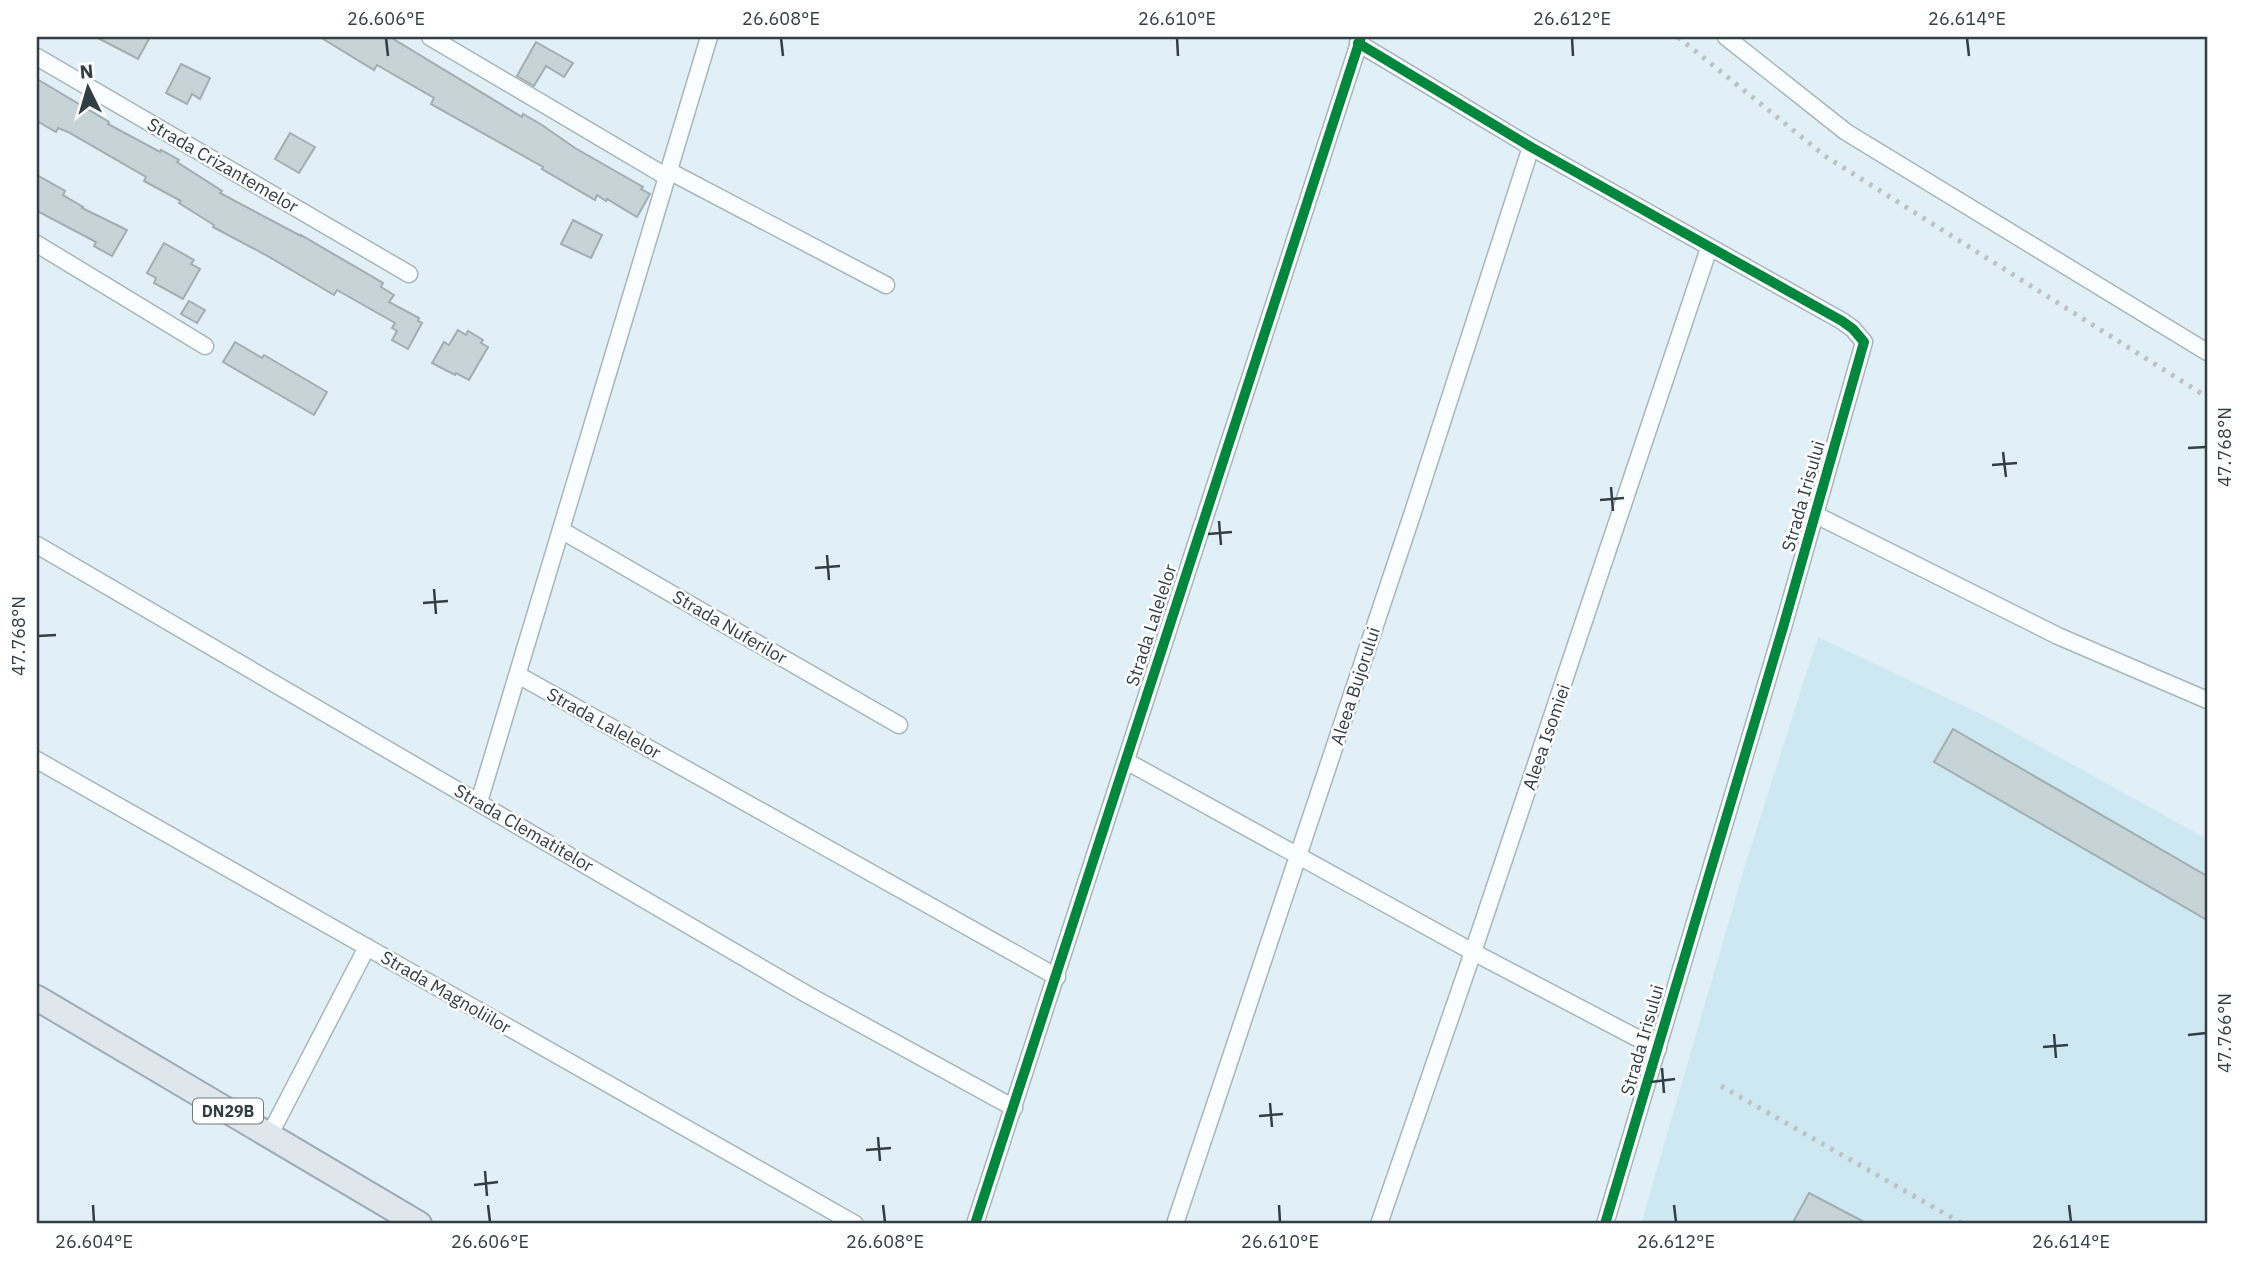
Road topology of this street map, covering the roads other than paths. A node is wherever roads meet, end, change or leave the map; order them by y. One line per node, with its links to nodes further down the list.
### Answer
1 (430, 37): 7 (street)
2 (709, 37): 7 (street)
3 (1726, 37): 13 (street)
4 (1359, 40): 6 (street, Strada Irisului); 21 (street, Strada Lalelelor)
5 (37, 57): 10 (street, Strada Crizantemelor)
6 (1531, 147): 9 (street, Strada Irisului); 23 (street, Aleea Bujorului)
7 (668, 174): 11 (street); 15 (street)
8 (37, 244): 12 (street)
9 (1710, 248): 14 (street, Strada Irisului); 25 (street, Aleea Isomiei)
10 (409, 274)
11 (886, 285)
12 (205, 346)
13 (2207, 352)
14 (1816, 515): 18 (street); 28 (street, Strada Irisului)
15 (561, 530): 17 (street); 19 (street, Strada Nuferilor)
16 (37, 545): 22 (street, Strada Clematitelor)
17 (518, 675): 22 (street); 26 (street, Strada Lalelelor)
18 (2207, 700)
19 (899, 725)
20 (37, 760): 24 (street, Strada Magnoliilor)
21 (1126, 761): 23 (street); 26 (street, Strada Lalelelor)
22 (479, 802): 29 (street, Strada Clematitelor)
23 (1298, 856): 25 (street); 34 (street, Aleea Bujorului)
24 (367, 947): 30 (street); 32 (street, Strada Magnoliilor)
25 (1473, 952): 28 (street); 35 (street, Aleea Isomiei)
26 (1057, 977): 29 (street, Strada Lalelelor)
27 (37, 998): 30 (main road, DN29B)
28 (1658, 1049): 36 (street, Strada Irisului)
29 (1014, 1108): 33 (street, Strada Lalelelor)
30 (269, 1136): 31 (main road, DN29B)
31 (419, 1224)
32 (855, 1224)
33 (975, 1224)
34 (1175, 1224)
35 (1379, 1224)
36 (1605, 1224)

